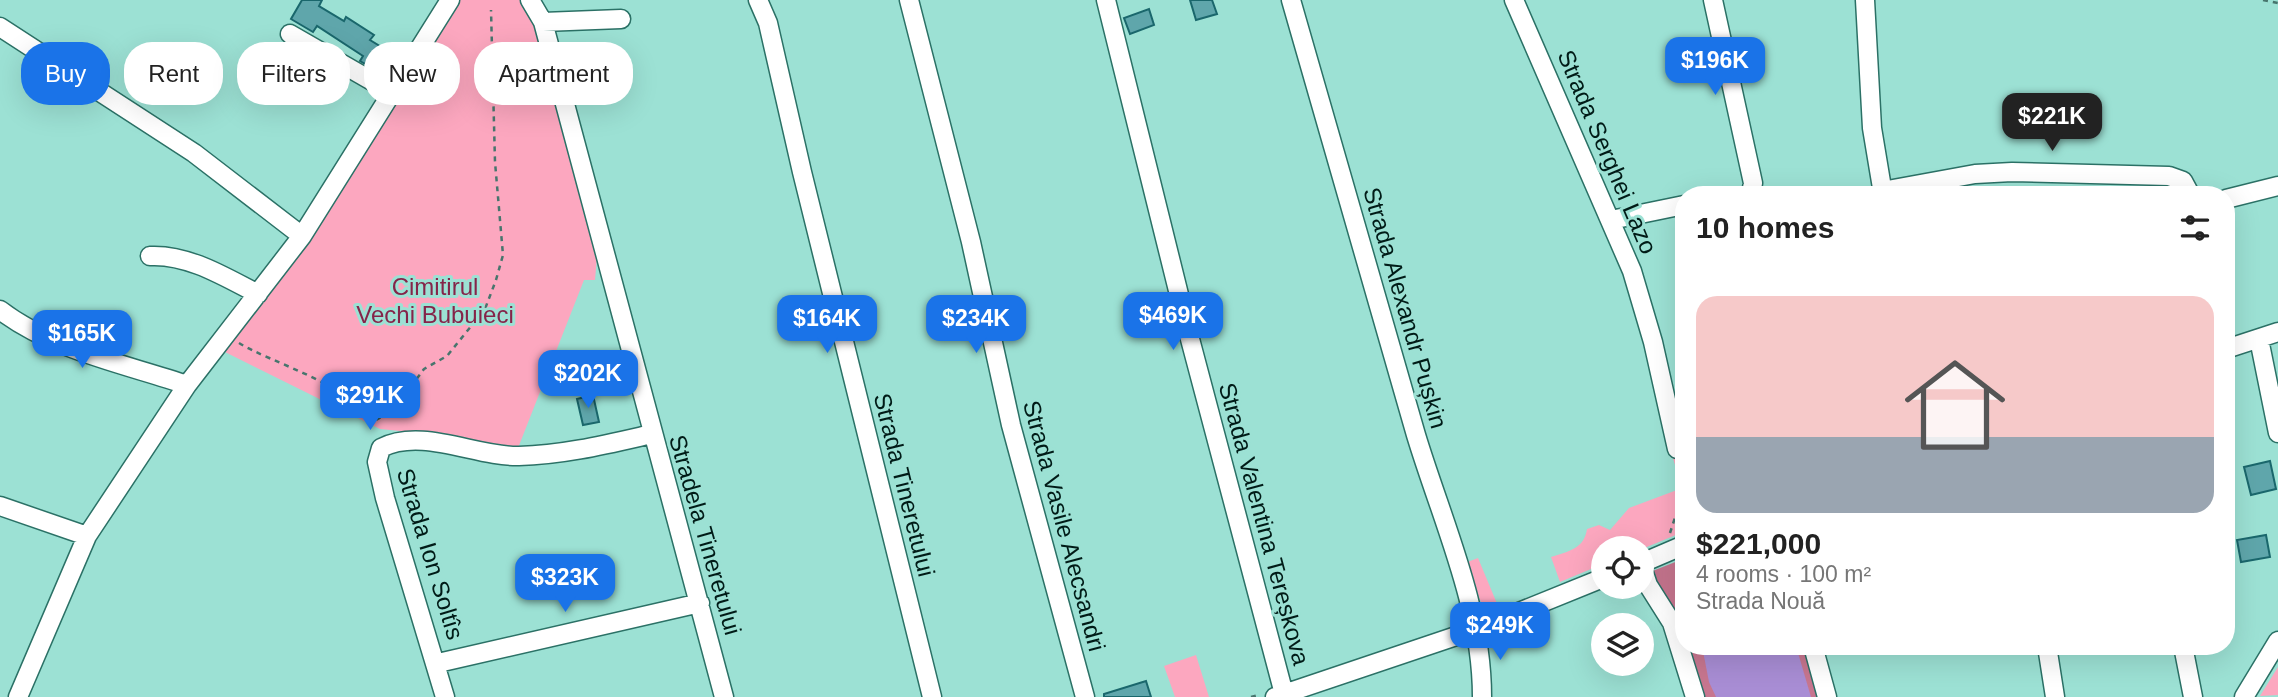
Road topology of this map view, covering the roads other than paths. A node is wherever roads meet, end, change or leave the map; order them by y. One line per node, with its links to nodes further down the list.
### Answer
1 (450, 0): 14 (street)
2 (530, 0): 11 (street, Stradela Tineretului)
3 (758, 0): 55 (street, Strada Tineretului)
4 (909, 0): 56 (street, Strada Vasile Alecsandri)
5 (1106, 0): 51 (street, Strada Valentina Tereșkova)
6 (1291, 0): 43 (street, Strada Alexandr Pușkin)
7 (1514, 0): 24 (street, Strada Serghei Lazo)
8 (1713, 0): 17 (street)
9 (1865, 0): 18 (street)
10 (621, 19): 11 (street)
11 (543, 22): 34 (street, Stradela Tineretului)
12 (0, 27): 25 (street)
13 (290, 34): 15 (street)
14 (423, 42)
15 (364, 76)
16 (383, 105): 25 (street)
17 (1752, 186)
18 (1882, 186)
19 (1917, 186): 20 (street)
20 (2186, 186)
21 (2278, 186): 22 (street)
22 (2235, 197)
23 (1675, 207): 24 (street)
24 (1611, 220): 35 (street, Strada Serghei Lazo)
25 (302, 236): 27 (street)
26 (150, 256): 27 (street)
27 (258, 294): 32 (street)
28 (0, 310): 32 (street)
29 (2278, 332): 30 (street)
30 (2259, 339): 31 (street); 33 (street)
31 (2235, 346)
32 (187, 385): 37 (street)
33 (2278, 433)
34 (652, 434): 42 (street, Stradela Tineretului); 50 (street, Strada Ion Soltîs)
35 (1675, 440)
36 (0, 506): 37 (street)
37 (87, 536): 52 (street)
38 (1675, 544): 39 (street)
39 (1654, 557)
40 (1591, 583): 43 (street)
41 (1654, 594): 44 (street)
42 (700, 603): 50 (street); 54 (street, Stradela Tineretului)
43 (1476, 629): 51 (street); 57 (street, Strada Alexandr Pușkin)
44 (1675, 632)
45 (2278, 641): 62 (street)
46 (1682, 655): 58 (street)
47 (1815, 655): 59 (street)
48 (2048, 655): 60 (street)
49 (2185, 655): 61 (street)
50 (438, 663): 53 (street, Strada Ion Soltîs)
51 (1279, 695)
52 (18, 697)
53 (445, 697)
54 (723, 697)
55 (932, 697)
56 (1085, 697)
57 (1482, 697)
58 (1695, 697)
59 (1827, 697)
60 (2055, 697)
61 (2193, 697)
62 (2244, 697)

